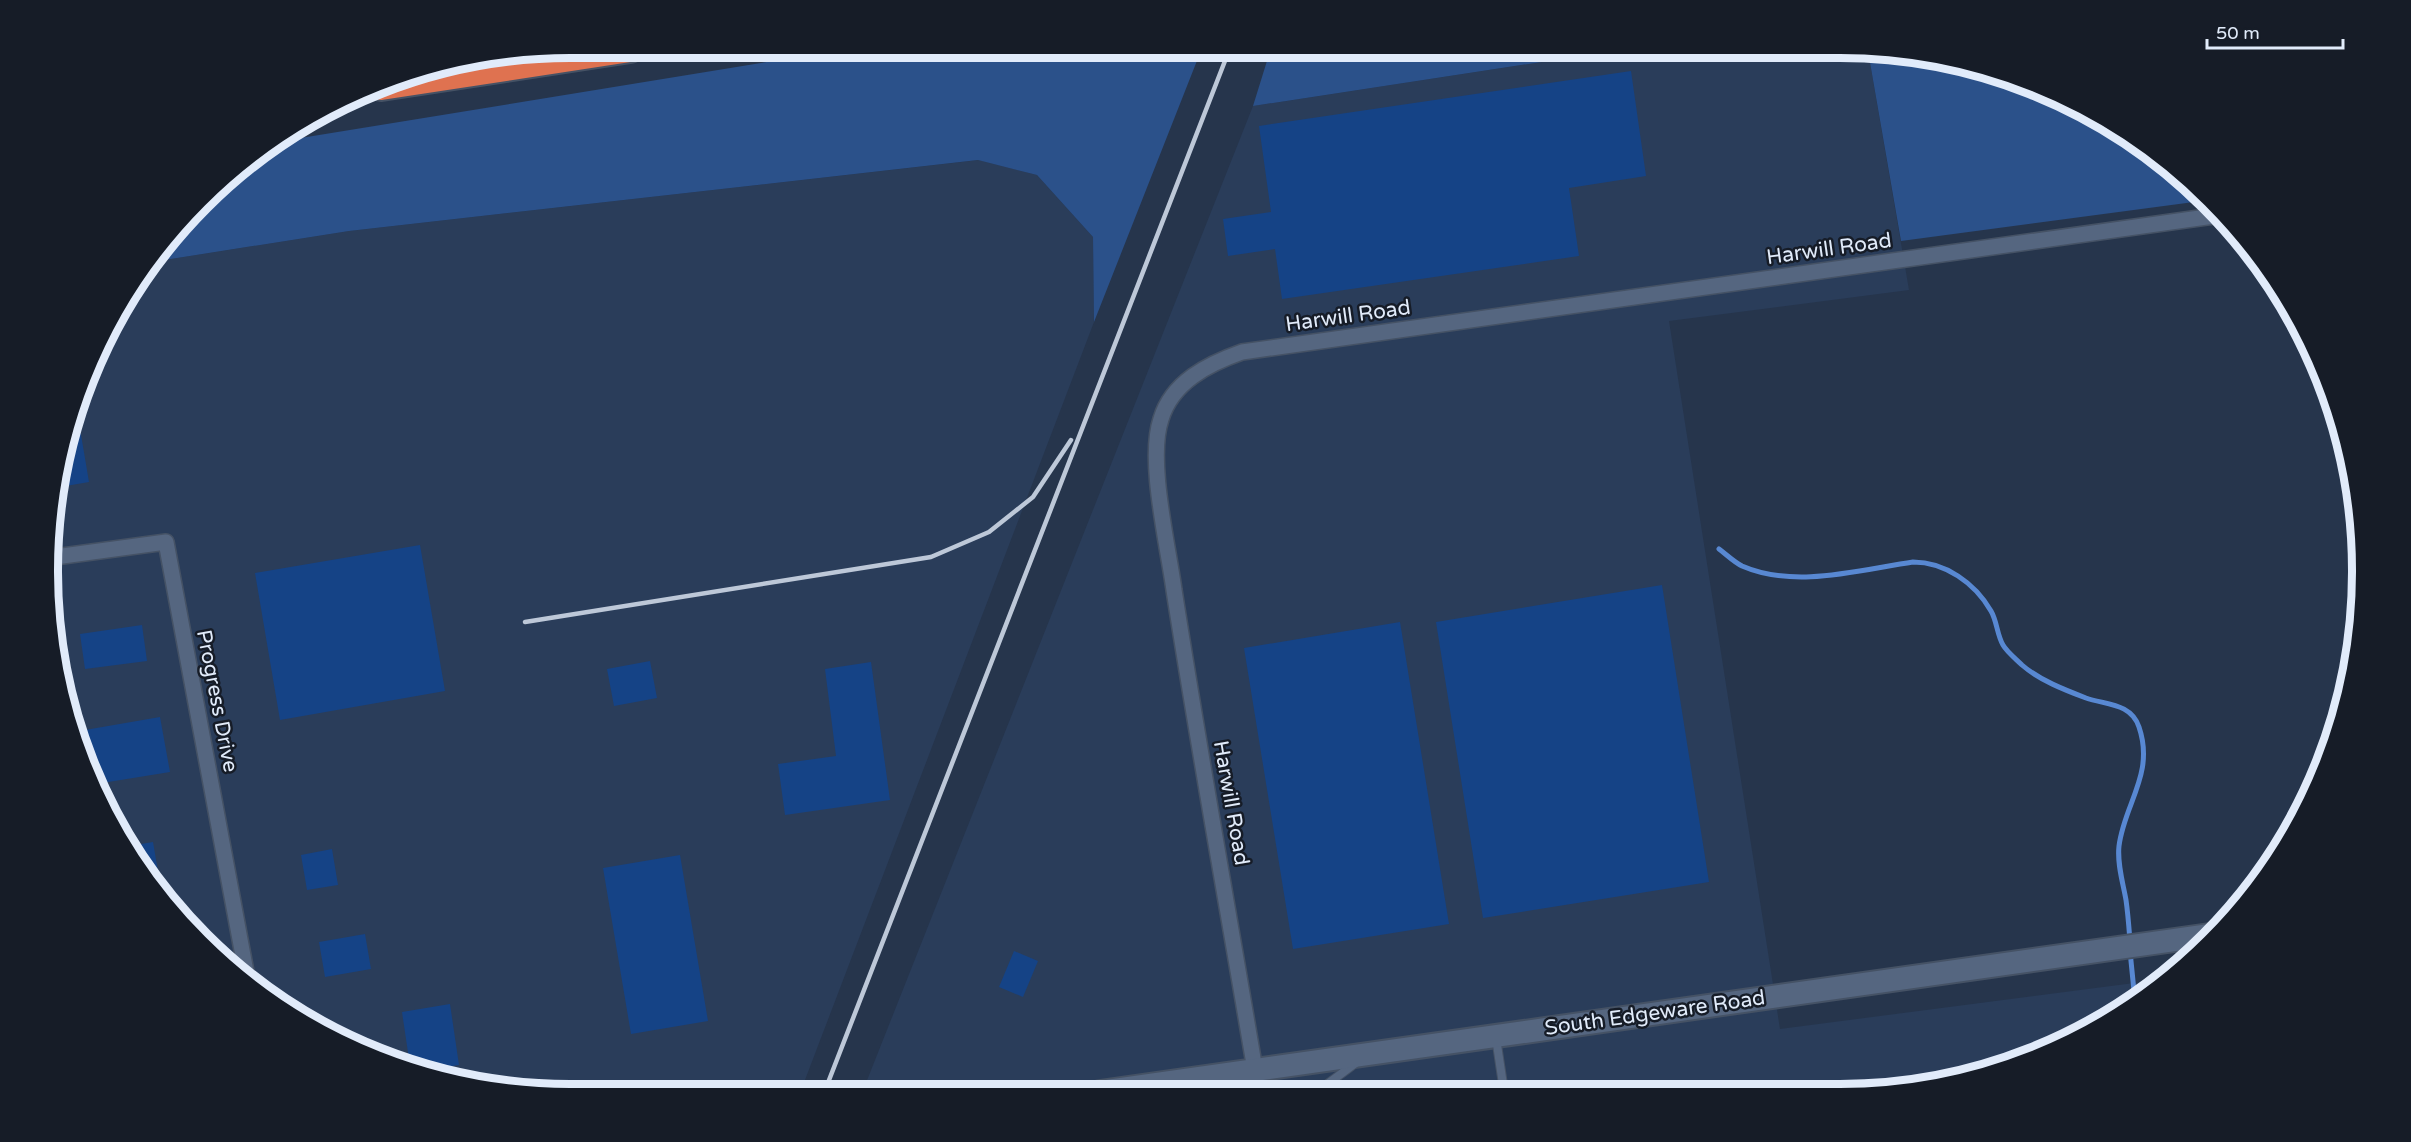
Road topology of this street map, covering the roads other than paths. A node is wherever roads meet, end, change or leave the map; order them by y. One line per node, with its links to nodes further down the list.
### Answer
1 (560, 59): 2 (highway)
2 (430, 79)
3 (2209, 217): 9 (street, Harwill Road)
4 (59, 557): 6 (street, Progress Drive)
5 (2197, 938): 7 (main road, South Edgeware Road)
6 (245, 966)
7 (1496, 1036): 8 (main road, South Edgeware Road); 12 (lane)
8 (1368, 1054): 9 (main road, South Edgeware Road); 11 (lane)
9 (1256, 1081): 10 (main road, South Edgeware Road)
10 (1213, 1084)
11 (1327, 1084)
12 (1503, 1084)

